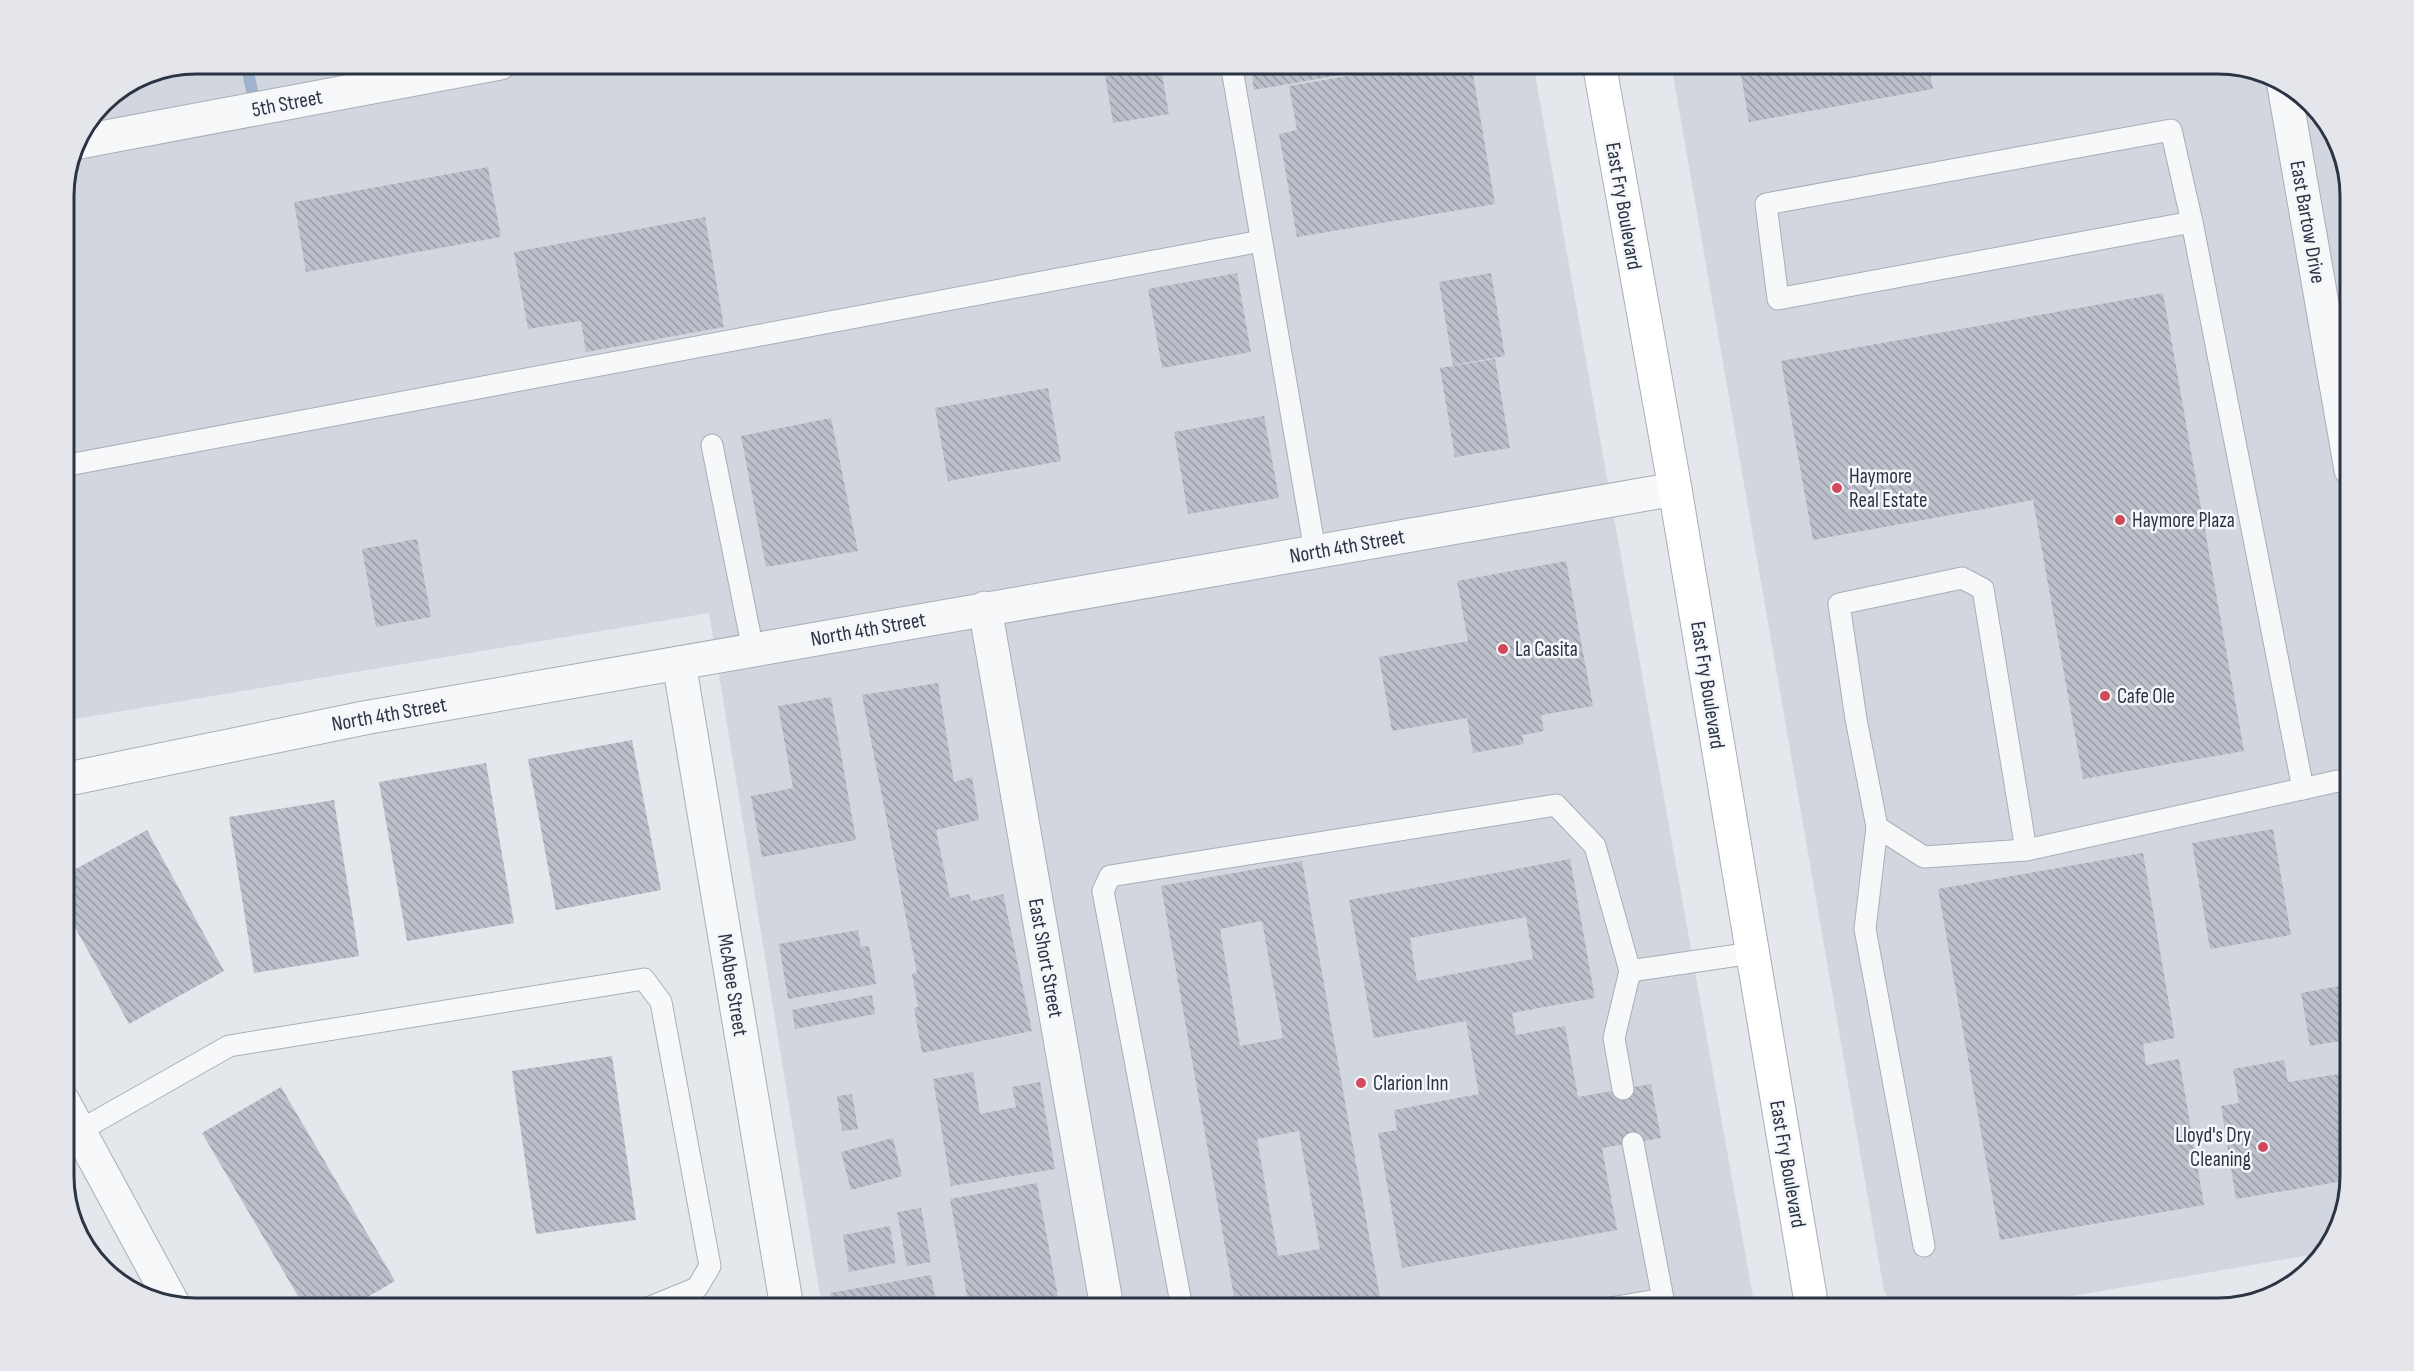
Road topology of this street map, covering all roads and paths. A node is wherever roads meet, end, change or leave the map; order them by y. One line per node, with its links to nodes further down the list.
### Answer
1 (441, 74): 5 (street, 5th Street)
2 (1232, 74): 7 (lane)
3 (1601, 74): 11 (main road, East Fry Boulevard)
4 (2285, 94): 8 (street, East Bartow Drive)
5 (87, 141)
6 (2192, 222): 6 (lane); 18 (lane)
7 (1261, 241): 10 (lane); 12 (lane)
8 (2340, 407)
9 (712, 445): 14 (lane)
10 (74, 464)
11 (1675, 489): 12 (street, North 4th Street); 21 (main road, East Fry Boulevard)
12 (1315, 551): 13 (street, North 4th Street)
13 (985, 608): 14 (street, North 4th Street); 31 (street, East Short Street)
14 (753, 650): 15 (street, North 4th Street)
15 (679, 663): 16 (street, North 4th Street); 30 (street, McAbee Street)
16 (74, 778)
17 (2338, 781): 18 (lane)
18 (2302, 789): 20 (lane)
19 (1877, 826): 20 (lane); 20 (lane); 27 (lane)
20 (2025, 850)
21 (1752, 954): 22 (lane); 34 (main road, East Fry Boulevard)
22 (1630, 971): 23 (lane); 32 (lane)
23 (1623, 1089)
24 (74, 1122): 25 (street)
25 (79, 1131): 28 (street); 29 (lane)
26 (1633, 1143): 33 (lane)
27 (1924, 1246)
28 (167, 1294)
29 (672, 1298)
30 (785, 1298)
31 (1105, 1298)
32 (1180, 1298)
33 (1662, 1298)
34 (1810, 1298)

